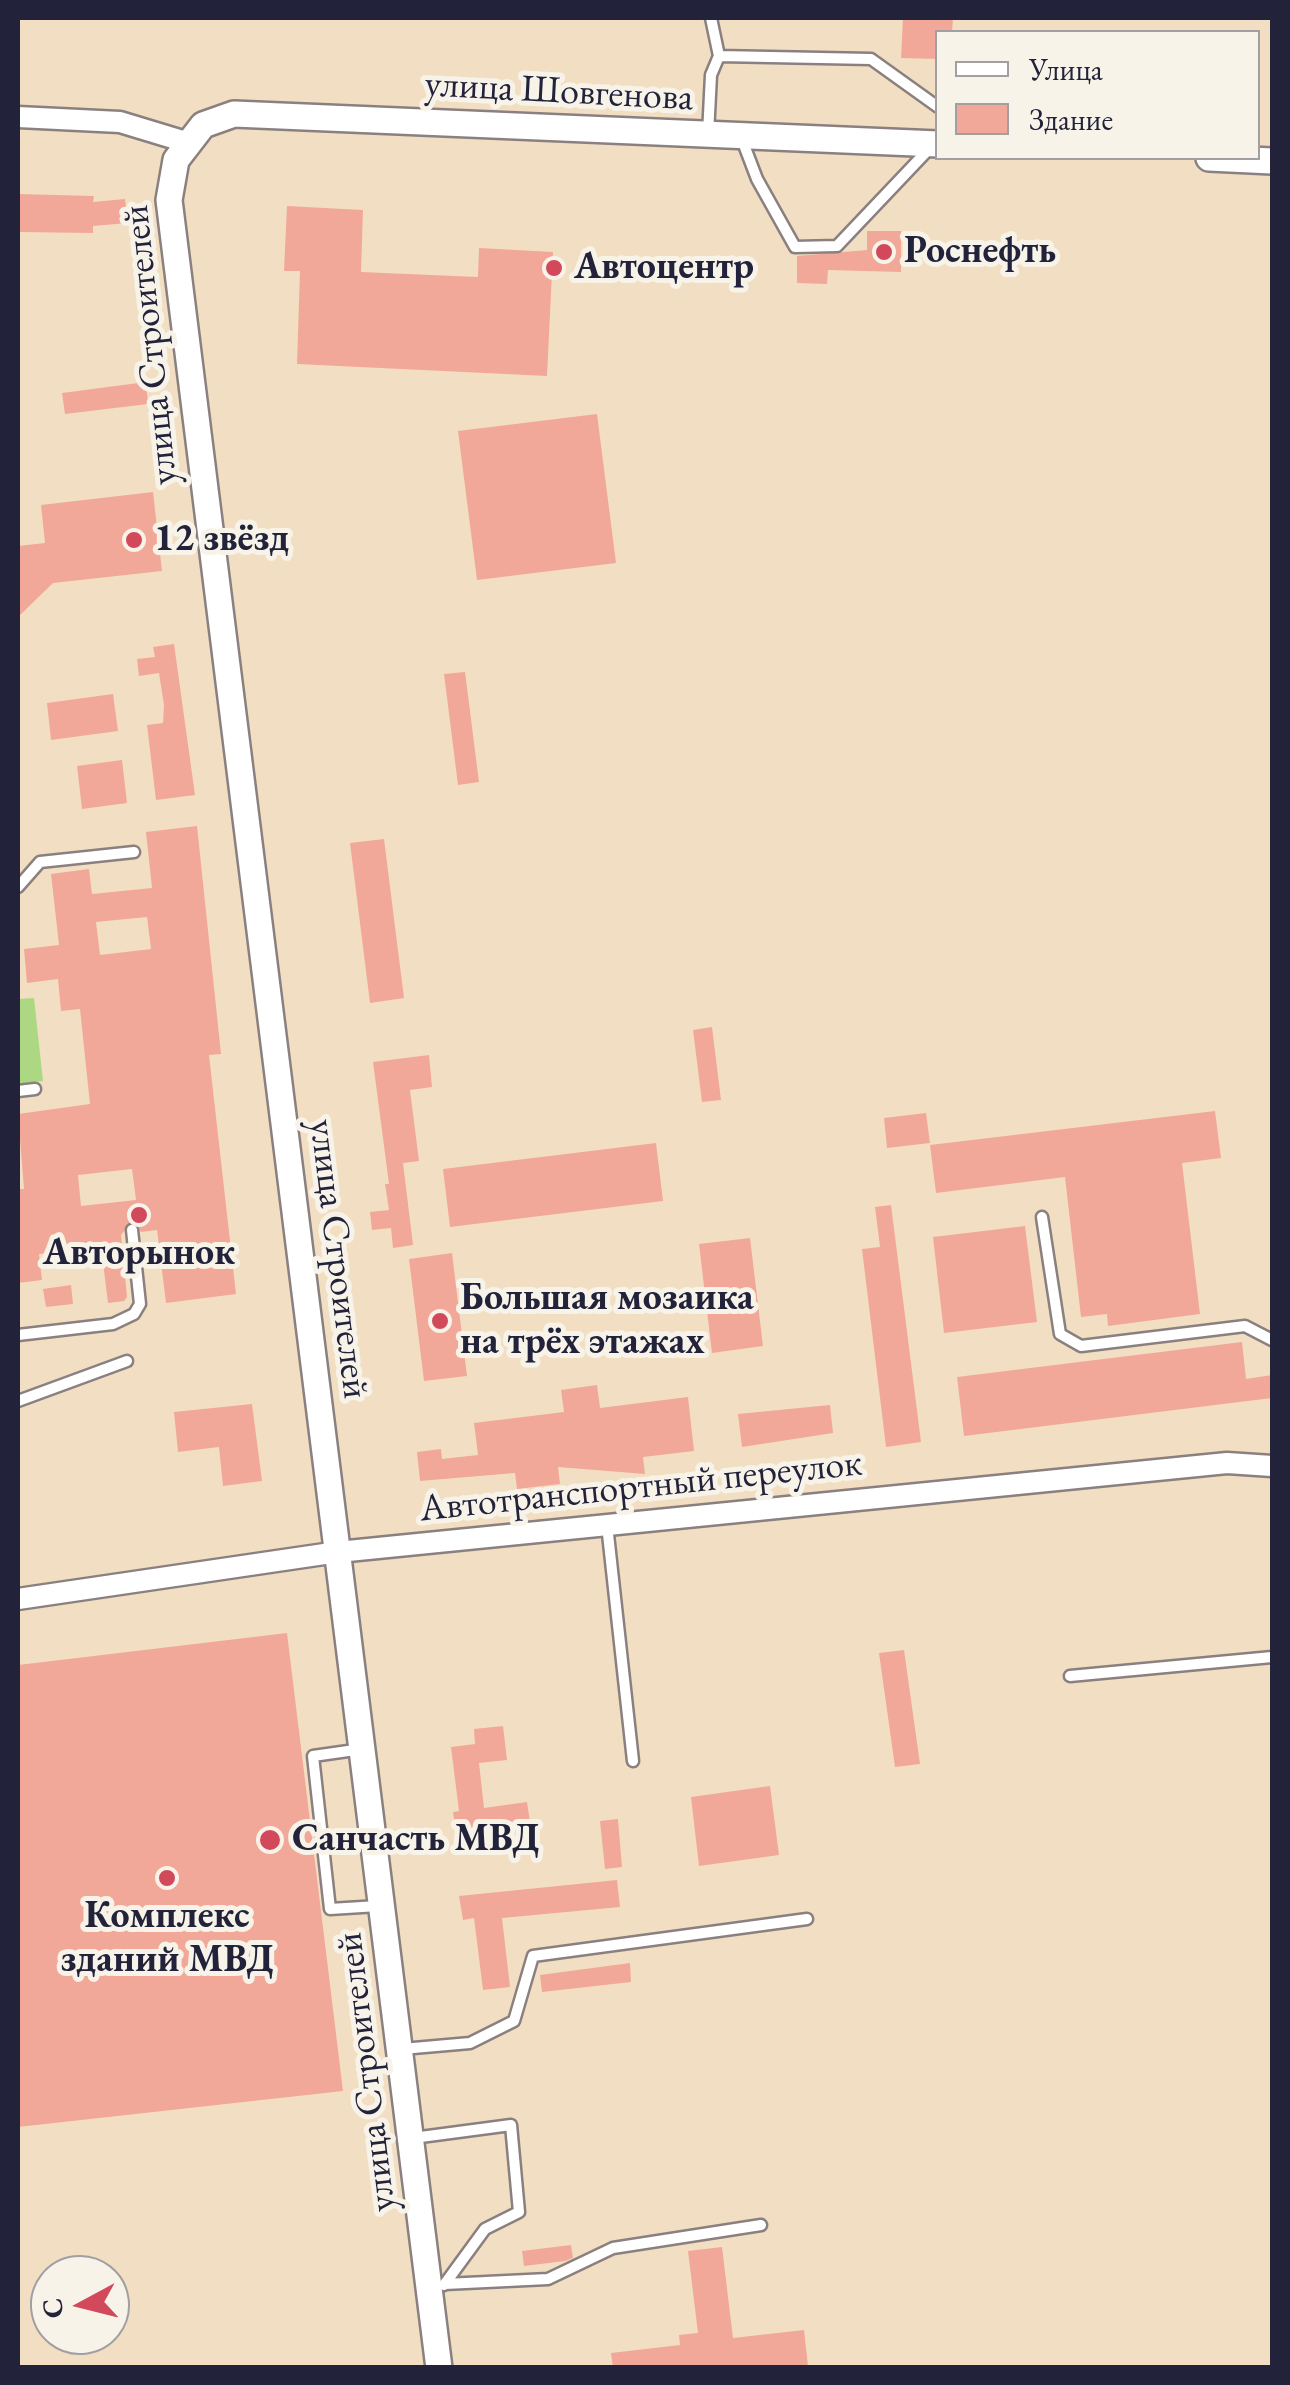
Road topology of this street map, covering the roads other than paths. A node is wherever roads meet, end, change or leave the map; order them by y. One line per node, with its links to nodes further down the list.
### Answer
1 (711, 18): 2 (lane)
2 (719, 56): 3 (lane); 5 (lane)
3 (935, 105)
4 (18, 116): 9 (street)
5 (708, 136): 6 (street, улица Шовгенова); 9 (street, улица Шовгенова)
6 (741, 136): 7 (street, улица Шовгенова); 8 (lane)
7 (935, 144)
8 (935, 145)
9 (181, 151): 22 (street, улица Строителей)
10 (134, 852): 11 (lane)
11 (18, 886)
12 (35, 1088): 13 (lane)
13 (18, 1091)
14 (1042, 1217): 17 (lane)
15 (132, 1230): 16 (lane)
16 (18, 1335)
17 (1272, 1340)
18 (126, 1361): 19 (lane)
19 (18, 1401)
20 (1272, 1466): 21 (street, Автотранспортный переулок)
21 (606, 1525): 22 (street, Автотранспортный переулок); 27 (lane)
22 (338, 1552): 23 (street, Автотранспортный переулок); 26 (street, улица Строителей)
23 (18, 1598)
24 (1272, 1657): 25 (lane)
25 (1070, 1676)
26 (364, 1749): 28 (street, улица Строителей); 28 (lane)
27 (633, 1761)
28 (384, 1906): 30 (street, улица Строителей)
29 (806, 1919): 30 (lane)
30 (402, 2049): 31 (street, улица Строителей)
31 (413, 2138): 33 (street, улица Строителей); 33 (lane)
32 (761, 2226): 33 (lane)
33 (438, 2292): 34 (street, улица Строителей)
34 (440, 2368)

